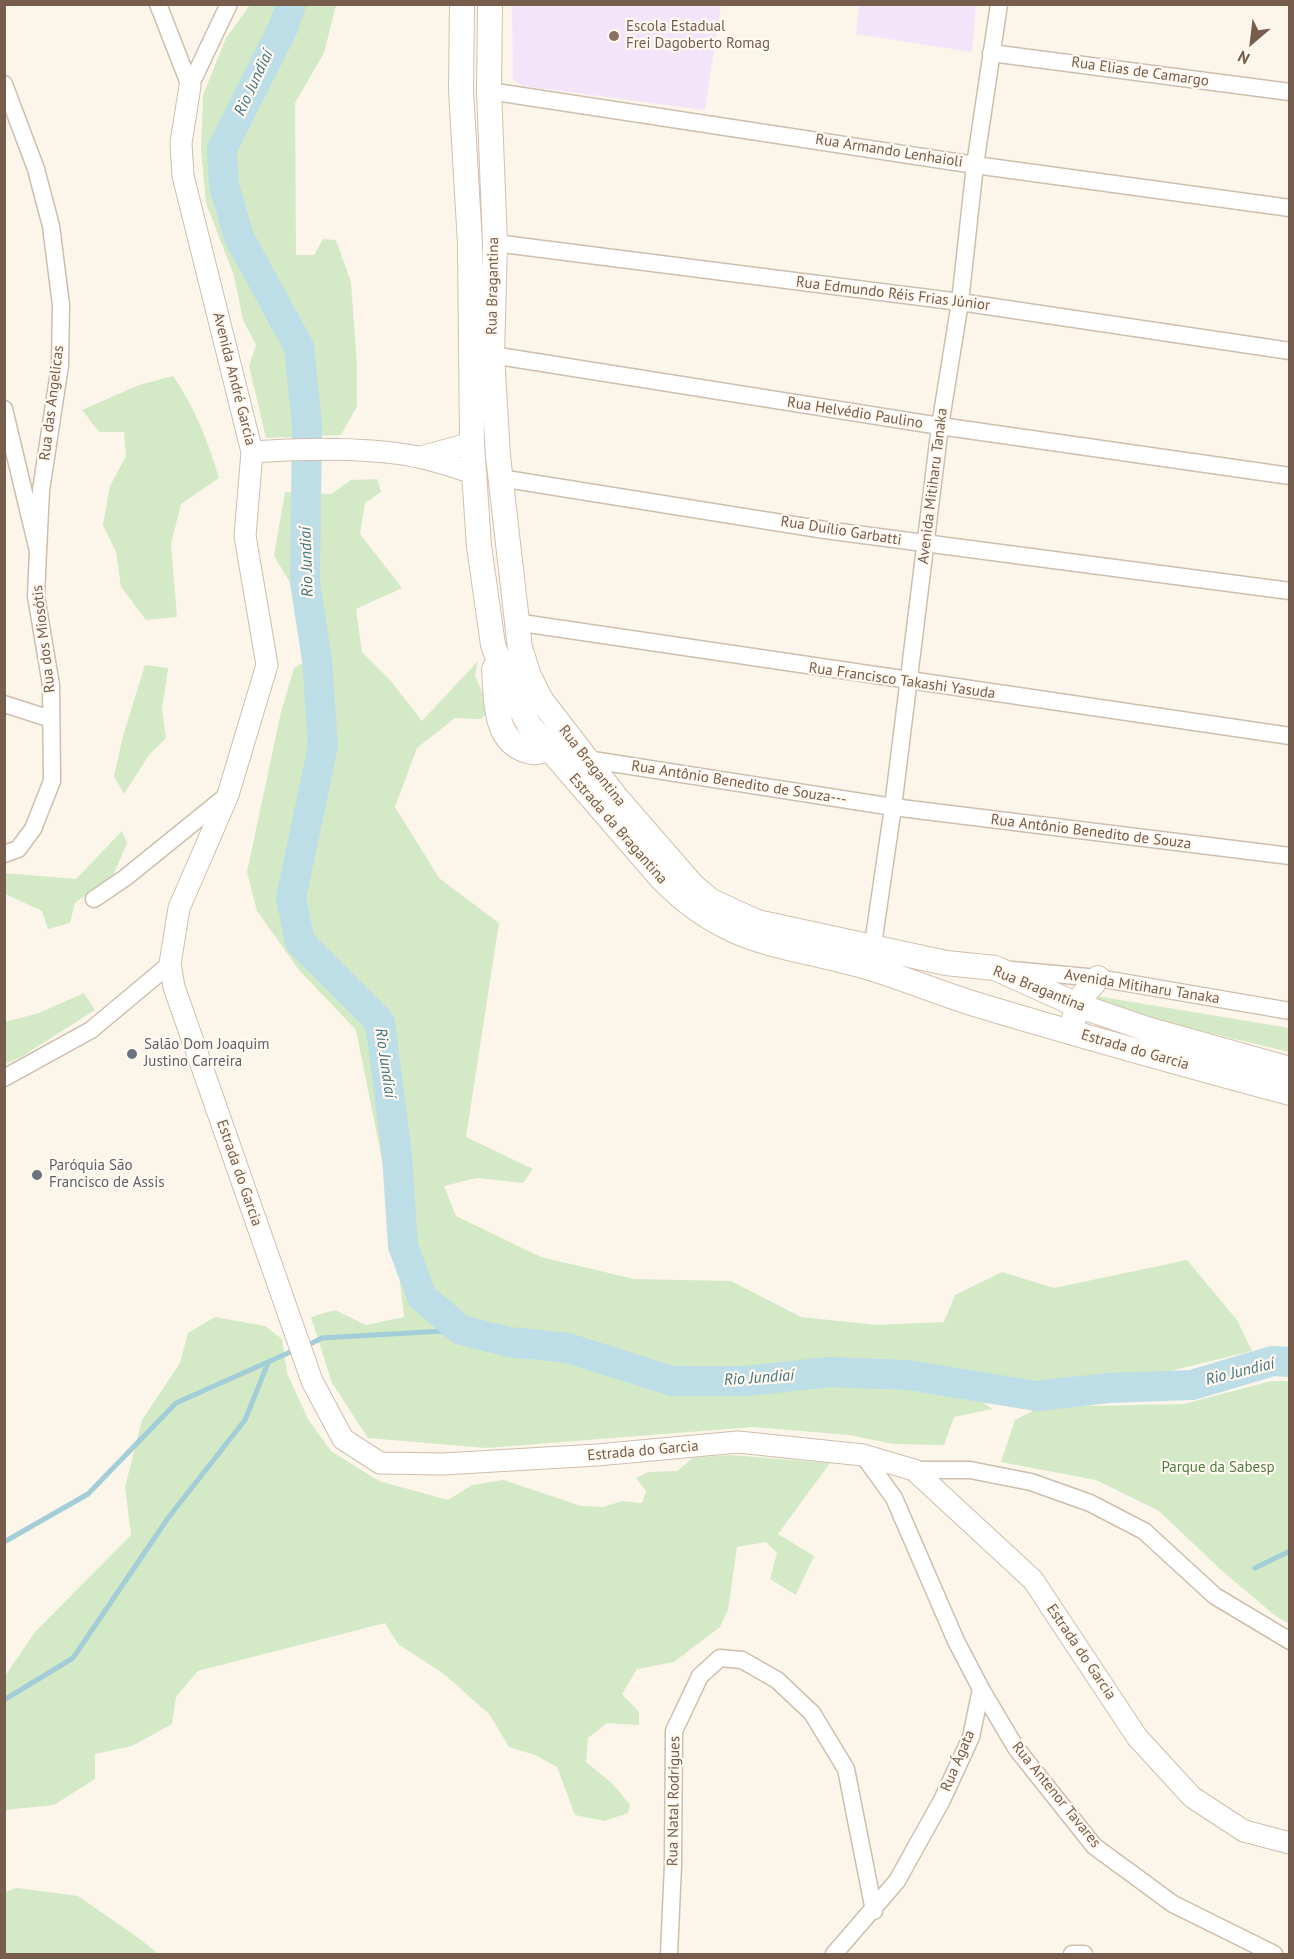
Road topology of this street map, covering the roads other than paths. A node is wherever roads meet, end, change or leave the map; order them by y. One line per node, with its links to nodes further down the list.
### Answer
1 (158, 4): 8 (street)
2 (229, 4): 8 (street, Avenida André Garcia)
3 (462, 4): 21 (main road, Rua Bragantina)
4 (490, 4): 9 (main road, Rua Bragantina)
5 (999, 4): 6 (street, Avenida Mitiharu Tanaka)
6 (991, 53): 10 (street, Rua Elias de Camargo); 11 (street, Avenida Mitiharu Tanaka)
7 (4, 84): 25 (street, Rua das Angelicas)
8 (190, 86): 19 (street, Avenida André Garcia)
9 (489, 91): 11 (street, Rua Armando Lenhaioli); 13 (main road, Rua Bragantina)
10 (1290, 92)
11 (975, 165): 12 (street, Rua Armando Lenhaioli); 14 (street, Avenida Mitiharu Tanaka)
12 (1290, 208)
13 (495, 243): 14 (street, Rua Edmundo Réis Frias Júnior); 16 (main road, Rua Bragantina)
14 (960, 302): 15 (street, Rua Edmundo Réis Frias Júnior); 18 (street, Avenida Mitiharu Tanaka)
15 (1290, 351)
16 (492, 356): 18 (street, Rua Helvédio Paulino); 23 (main road, Rua Bragantina)
17 (5, 414): 25 (street, Rua dos Miosótis)
18 (940, 426): 22 (street, Rua Helvédio Paulino); 24 (street, Avenida Mitiharu Tanaka)
19 (252, 452): 20 (street); 35 (street, Avenida André Garcia)
20 (421, 457): 21 (street); 21 (street)
21 (474, 458): 33 (main road, Estrada da Bragantina)
22 (1290, 476)
23 (500, 478): 24 (street, Rua Duílio Garbatti); 27 (main road, Rua Bragantina)
24 (926, 544): 26 (street, Rua Duílio Garbatti); 28 (street, Avenida Mitiharu Tanaka)
25 (38, 551): 30 (street, Rua dos Miosótis)
26 (1290, 591)
27 (515, 622): 28 (street, Rua Francisco Takashi Yasuda); 31 (main road, Rua Bragantina)
28 (908, 682): 32 (street, Rua Francisco Takashi Yasuda); 38 (street, Avenida Mitiharu Tanaka)
29 (4, 704): 30 (street)
30 (51, 719): 39 (street, Rua dos Miosótis)
31 (562, 728): 33 (main road); 34 (main road, Rua Bragantina)
32 (1290, 736)
33 (548, 748): 37 (main road, Estrada da Bragantina)
34 (586, 759): 36 (main road, Rua Bragantina); 38 (street, Rua Antônio Benedito de Souza---)
35 (228, 795): 41 (street); 43 (street, Avenida André Garcia)
36 (615, 796): 37 (main road); 42 (main road, Rua Bragantina)
37 (589, 797): 42 (main road, Estrada da Bragantina)
38 (893, 807): 40 (street, Rua Antônio Benedito de Souza); 42 (street, Avenida Mitiharu Tanaka)
39 (4, 854)
40 (1290, 856)
41 (94, 899)
42 (871, 958): 44 (main road, Rua Bragantina); 48 (main road, Estrada da Bragantina)
43 (170, 964): 52 (street); 54 (street, Estrada do Garcia)
44 (995, 968): 45 (street, Avenida Mitiharu Tanaka); 46 (main road, Rua Bragantina)
45 (1098, 978): 47 (main road); 49 (street, Avenida Mitiharu Tanaka)
46 (1028, 985): 47 (main road, Rua Bragantina); 48 (main road)
47 (1077, 1005): 50 (main road); 51 (main road, Rua Bragantina)
48 (989, 1008): 50 (main road, Estrada do Garcia)
49 (1290, 1011)
50 (1075, 1033): 53 (main road, Estrada do Garcia)
51 (1290, 1069)
52 (4, 1078)
53 (1290, 1094)
54 (863, 1455): 55 (street, Estrada do Garcia); 57 (street)
55 (914, 1470): 56 (street); 58 (street, Estrada do Garcia)
56 (1290, 1641)
57 (981, 1689): 59 (street, Rua Ágata); 64 (street, Rua Antenor Tavares)
58 (1290, 1843)
59 (874, 1911): 60 (street, Rua Natal Rodrigues); 61 (street, Rua Ágata)
60 (669, 1954)
61 (834, 1954)
62 (1072, 1954): 63 (street)
63 (1084, 1954)
64 (1274, 1954)

